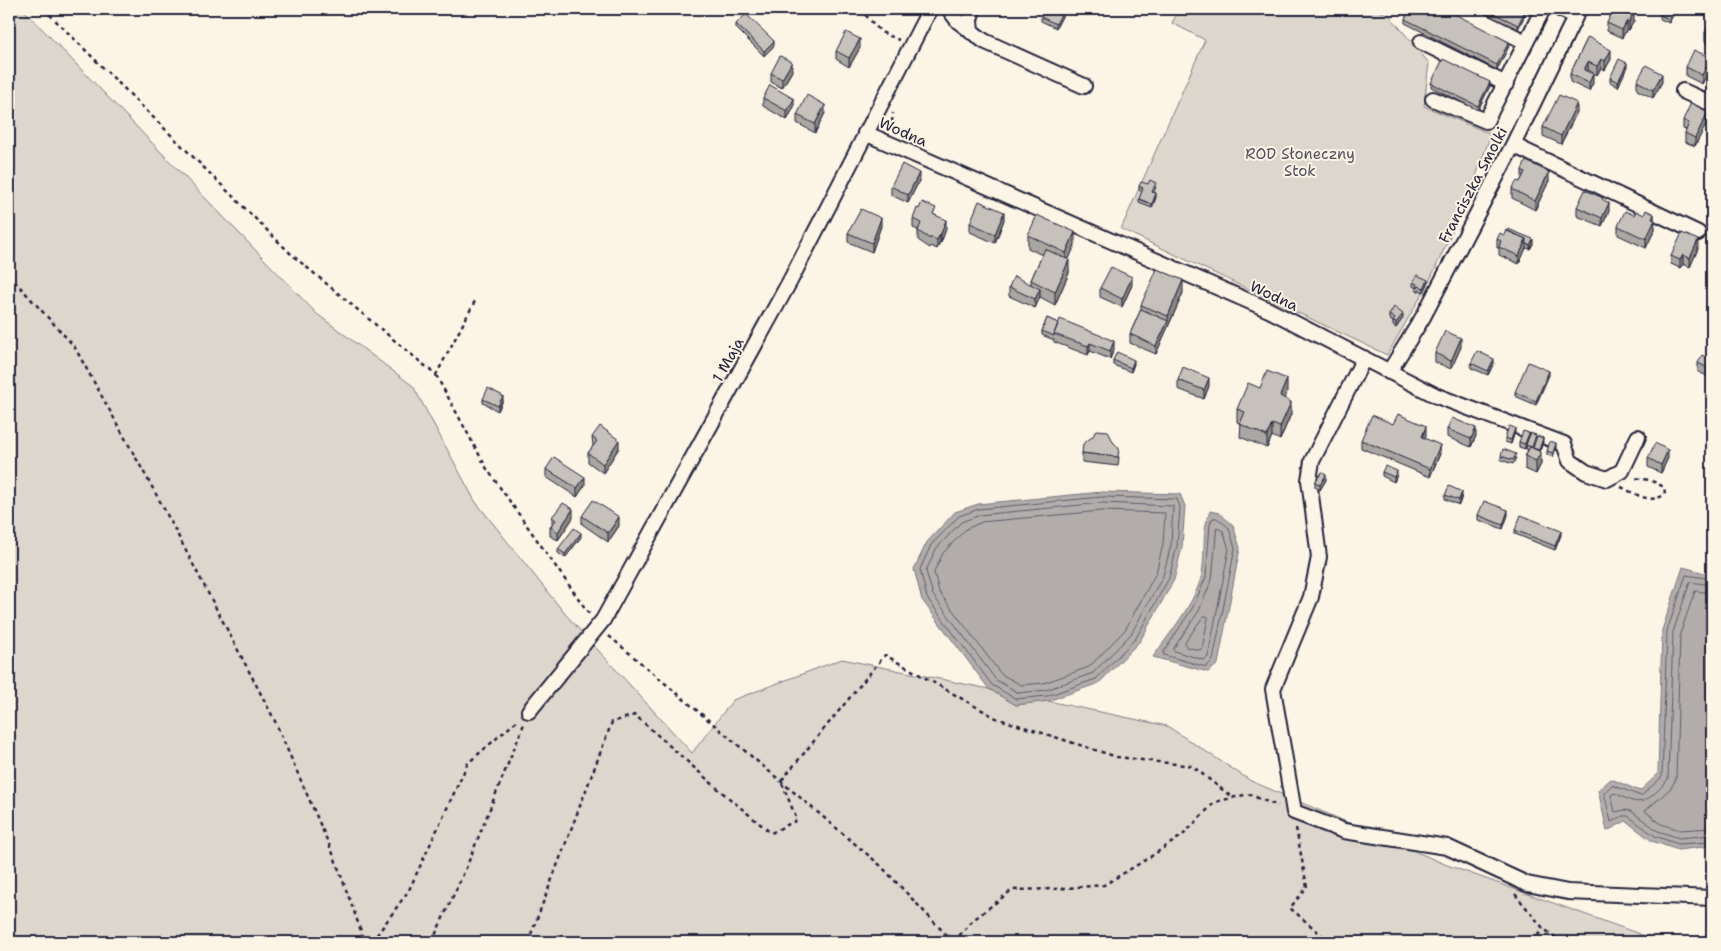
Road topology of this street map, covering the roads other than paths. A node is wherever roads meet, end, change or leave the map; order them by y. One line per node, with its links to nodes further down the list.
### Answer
1 (930, 9): 16 (street, 1 Maja)
2 (950, 9): 8 (street)
3 (973, 9): 8 (street)
4 (1458, 9): 10 (street)
5 (1543, 9): 10 (street)
6 (1560, 9): 7 (street)
7 (1577, 12): 17 (street, Franciszka Smolki)
8 (971, 32): 12 (street)
9 (1421, 42): 11 (street)
10 (1526, 42): 11 (street)
11 (1506, 84): 14 (street)
12 (1084, 86)
13 (1683, 91): 15 (street)
14 (1433, 99)
15 (1712, 104)
16 (865, 133): 19 (street, Wodna); 22 (street, 1 Maja)
17 (1513, 145): 18 (street); 20 (street, Franciszka Smolki)
18 (1698, 234)
19 (1364, 358): 20 (street, Wodna); 23 (street)
20 (1389, 372): 21 (street, Wodna)
21 (1638, 437)
22 (529, 711)
23 (1712, 898)

